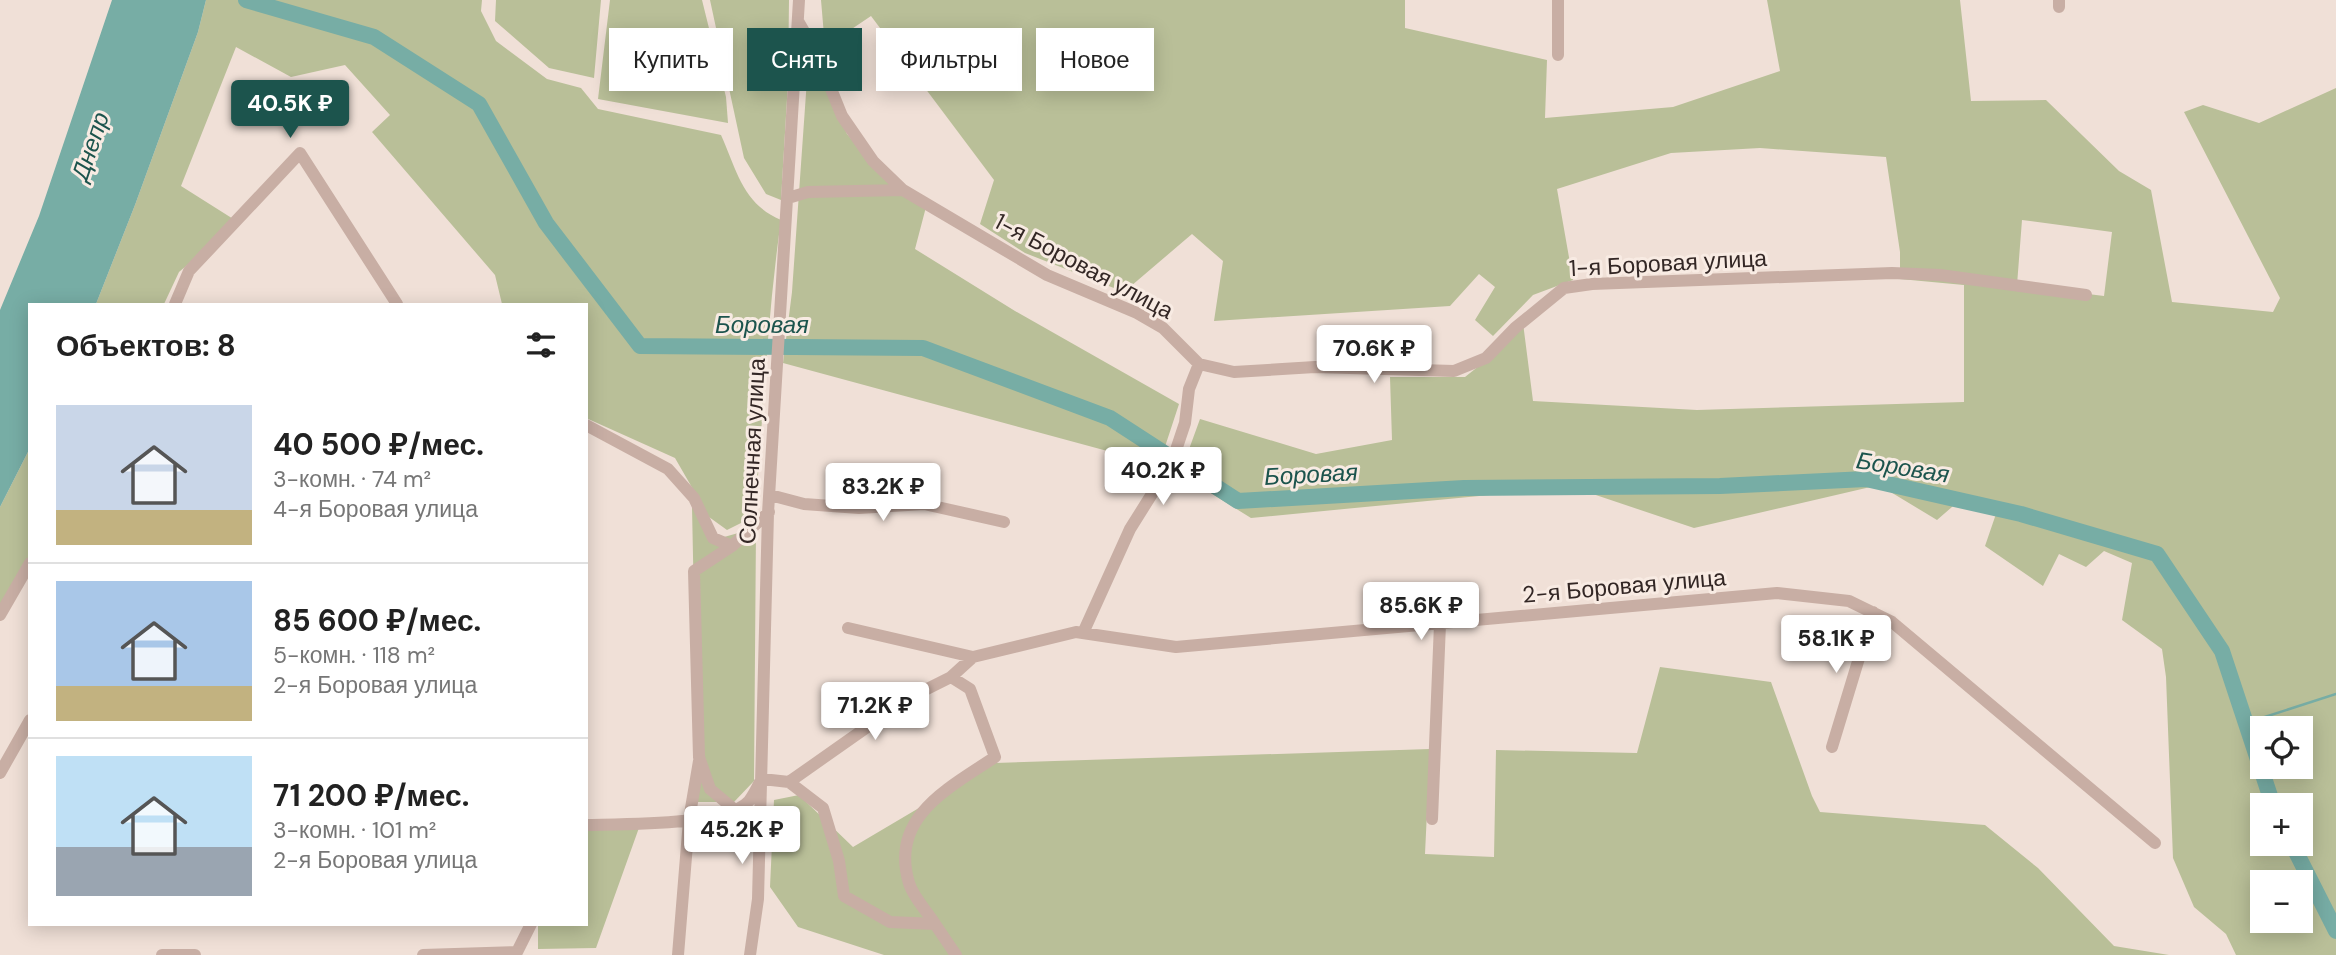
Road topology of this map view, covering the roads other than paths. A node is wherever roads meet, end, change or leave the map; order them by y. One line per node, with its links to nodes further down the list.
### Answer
1 (799, 0): 3 (street, Солнечная улица)
2 (1558, 0): 4 (street)
3 (798, 21): 5 (street, 1-я Боровая улица); 6 (street, Солнечная улица)
4 (1558, 55)
5 (903, 190): 6 (street); 10 (street, 1-я Боровая улица)
6 (788, 198): 12 (street, Солнечная улица)
7 (2086, 295): 10 (street, 1-я Боровая улица)
8 (175, 303): 9 (street)
9 (396, 303)
10 (1199, 364): 21 (street)
11 (588, 426): 15 (street)
12 (770, 495): 13 (street, Солнечная улица); 14 (street)
13 (769, 512): 15 (street); 28 (street, Солнечная улица)
14 (1004, 522)
15 (732, 546): 26 (street)
16 (28, 566): 18 (street)
17 (1872, 612): 19 (street, 2-я Боровая улица); 25 (street); 34 (street, 2-я Боровая улица)
18 (0, 615)
19 (1440, 624): 21 (street, 2-я Боровая улица); 31 (street)
20 (848, 628): 22 (street)
21 (1083, 633): 22 (street, 2-я Боровая улица)
22 (973, 657): 23 (street, 2-я Боровая улица)
23 (951, 677): 29 (street, 2-я Боровая улица); 35 (street)
24 (24, 739): 27 (street)
25 (1832, 747)
26 (699, 757): 30 (street); 32 (street)
27 (0, 773)
28 (762, 779): 29 (street); 30 (street); 41 (street, Солнечная улица)
29 (789, 782): 35 (street)
30 (735, 810): 32 (street)
31 (1432, 819)
32 (689, 820): 33 (street); 40 (street)
33 (588, 825)
34 (2155, 843)
35 (935, 923): 42 (street)
36 (530, 926): 39 (street)
37 (162, 955): 38 (street)
38 (195, 955)
39 (423, 955)
40 (678, 955)
41 (750, 955)
42 (957, 955)

